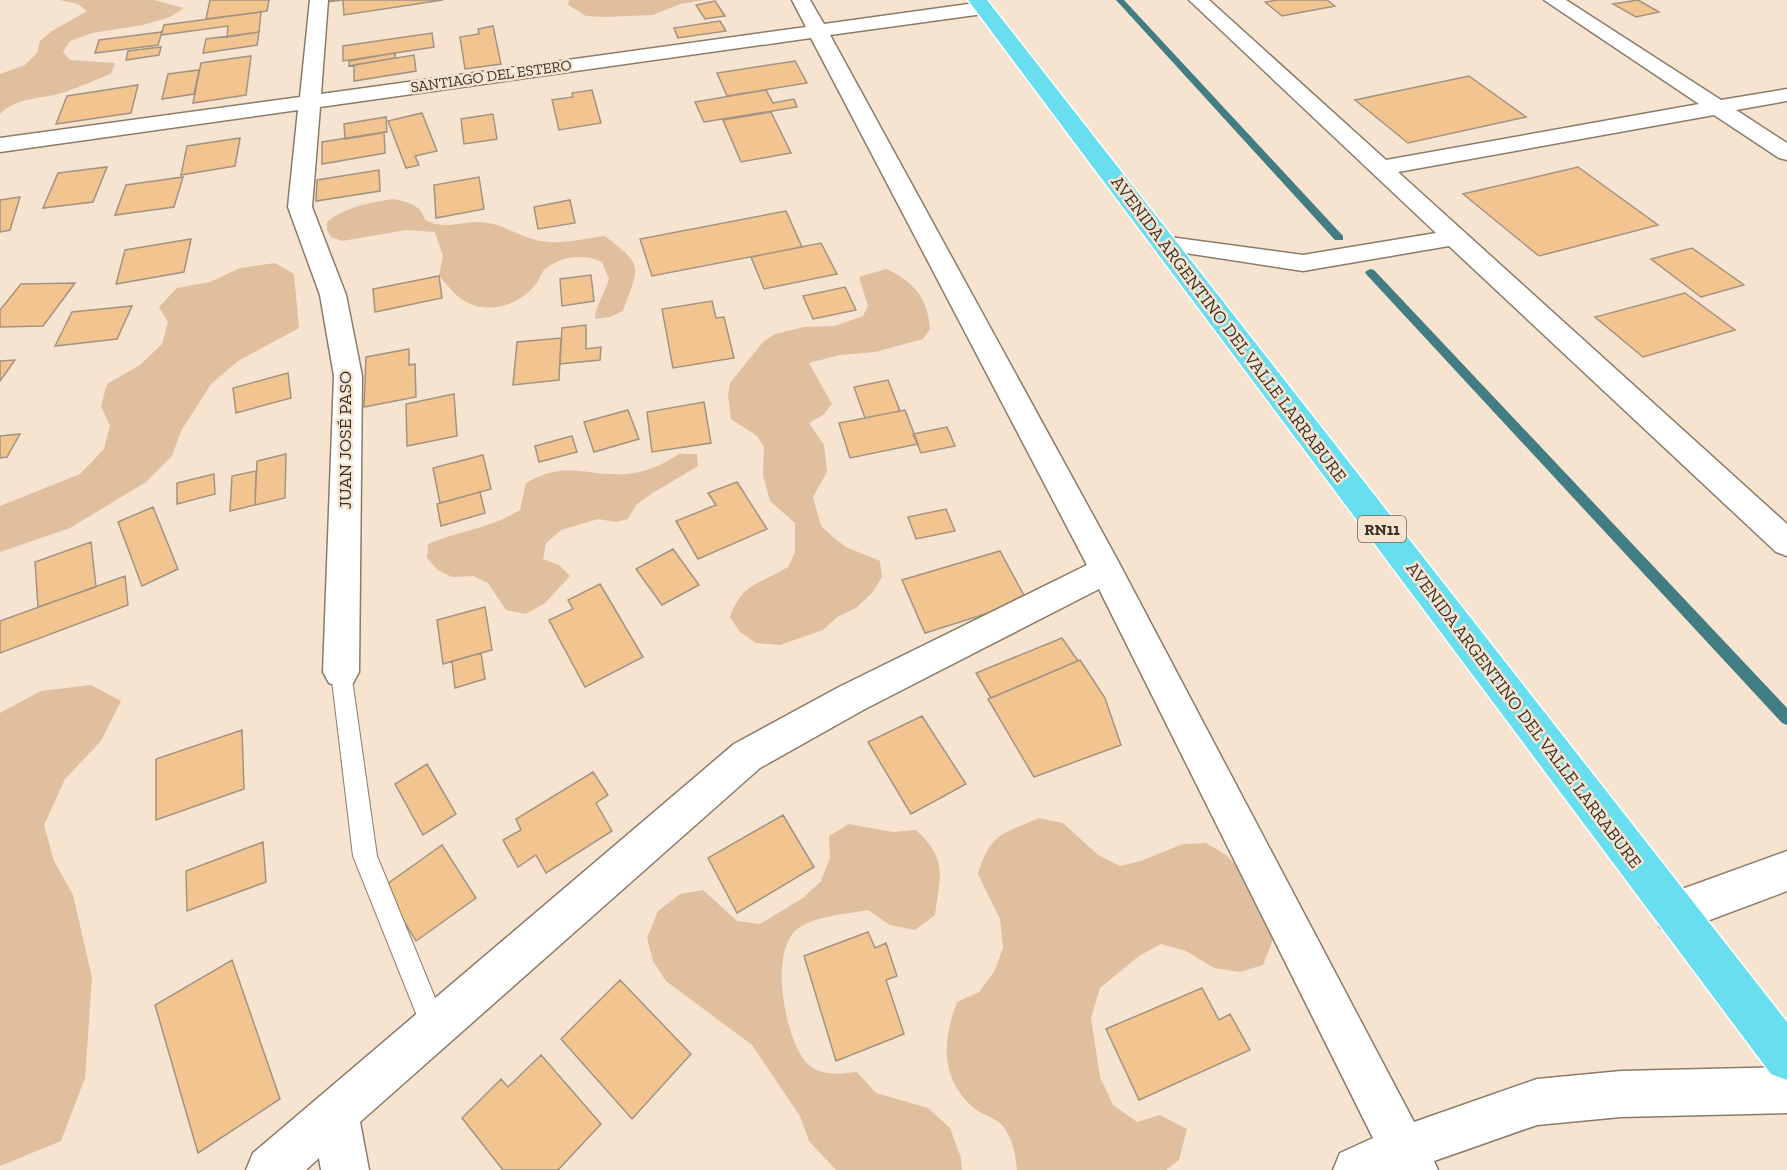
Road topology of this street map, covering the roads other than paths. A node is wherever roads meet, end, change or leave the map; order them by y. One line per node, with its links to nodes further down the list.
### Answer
1 (319, 0): 8 (street, JUAN JOSÉ PASO)
2 (801, 0): 6 (street)
3 (1198, 0): 12 (street)
4 (1553, 0): 9 (street)
5 (980, 4): 6 (street, SANTIAGO DEL ESTERO); 14 (highway, AVENIDA ARGENTINO DEL VALLE LARRABURE / RN11)
6 (816, 32): 8 (street, SANTIAGO DEL ESTERO); 16 (street)
7 (1787, 95): 9 (street)
8 (308, 101): 10 (street, SANTIAGO DEL ESTERO); 17 (street, JUAN JOSÉ PASO)
9 (1717, 108): 11 (street); 12 (street)
10 (0, 145)
11 (1787, 153)
12 (1380, 168): 13 (street)
13 (1456, 237): 14 (street); 15 (street)
14 (1162, 243): 19 (highway, AVENIDA ARGENTINO DEL VALLE LARRABURE / RN11)
15 (1787, 543)
16 (1106, 570): 20 (street); 24 (street)
17 (341, 672): 20 (lane)
18 (1787, 871): 19 (street)
19 (1675, 912): 21 (highway, AVENIDA ARGENTINO DEL VALLE LARRABURE / RN11)
20 (434, 1027): 23 (street)
21 (1787, 1058)
22 (1787, 1090): 24 (street)
23 (336, 1114): 25 (street); 26 (street)
24 (1408, 1159): 27 (street)
25 (270, 1170)
26 (345, 1170)
27 (1357, 1170)

